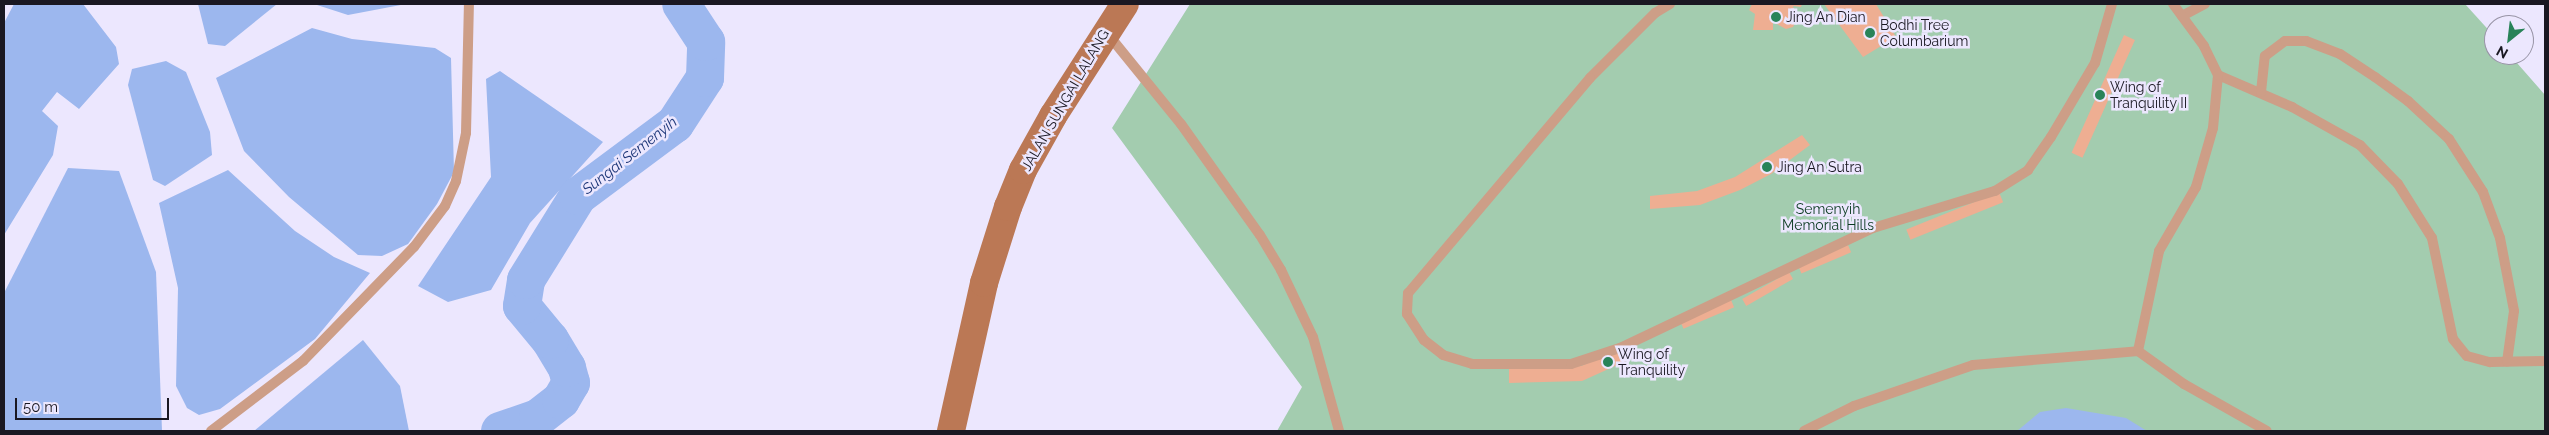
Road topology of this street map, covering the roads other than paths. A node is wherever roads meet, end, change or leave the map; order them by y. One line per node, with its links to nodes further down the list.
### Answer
1 (470, 4): 14 (lane)
2 (1125, 4): 8 (street, JALAN SUNGAI LALANG)
3 (1670, 4): 4 (lane)
4 (2112, 4)
5 (2173, 4): 7 (lane)
6 (2205, 4): 7 (lane)
7 (2182, 16): 9 (lane)
8 (1105, 31): 15 (street, JALAN SUNGAI LALANG); 16 (lane)
9 (2218, 75): 10 (lane); 11 (lane)
10 (2261, 92): 13 (lane); 13 (lane)
11 (2138, 350): 17 (lane); 18 (lane)
12 (2545, 361): 13 (lane)
13 (2507, 362)
14 (210, 431)
15 (951, 431)
16 (1339, 431)
17 (1804, 431)
18 (2267, 431)

